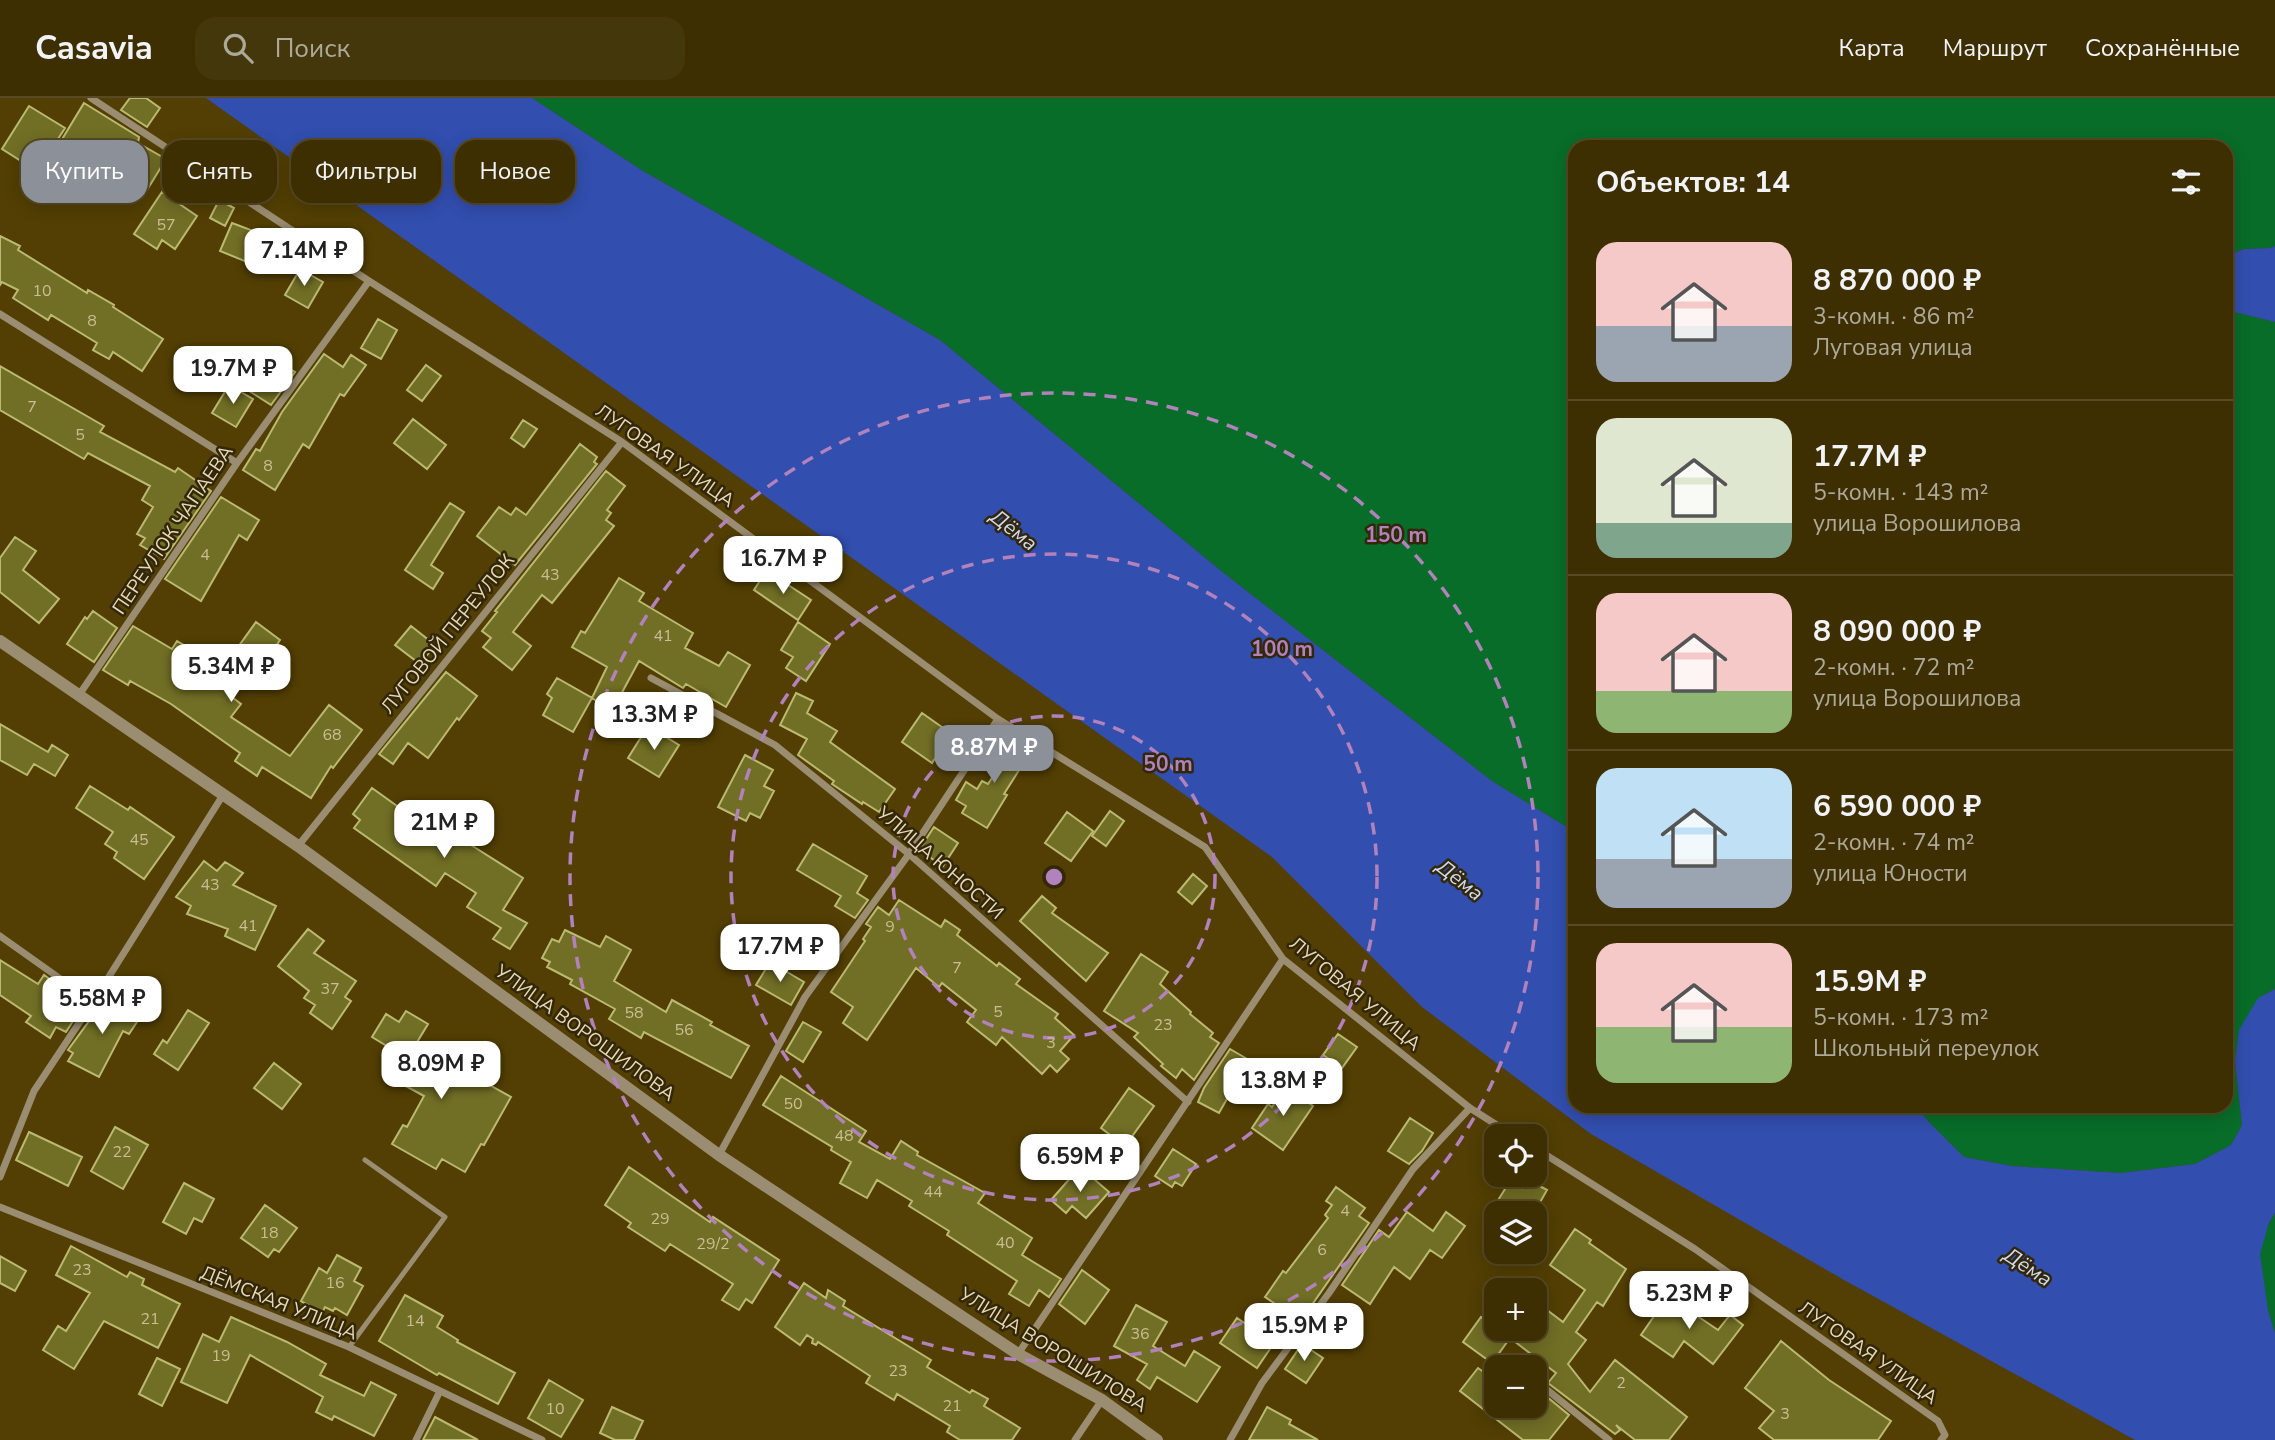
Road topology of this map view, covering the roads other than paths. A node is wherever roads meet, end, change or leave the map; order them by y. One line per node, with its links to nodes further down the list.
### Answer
1 (91, 98): 2 (street, ЛУГОВАЯ УЛИЦА)
2 (369, 281): 4 (street, ЛУГОВАЯ УЛИЦА); 5 (street, ПЕРЕУЛОК ЧАПАЕВА)
3 (0, 314): 5 (street)
4 (622, 442): 9 (street, ЛУГОВАЯ УЛИЦА); 11 (street, ЛУГОВОЙ ПЕРЕУЛОК)
5 (237, 463): 8 (street, ПЕРЕУЛОК ЧАПАЕВА)
6 (0, 642): 8 (street, УЛИЦА ВОРОШИЛОВА)
7 (651, 678): 12 (street, УЛИЦА ЮНОСТИ)
8 (79, 695): 10 (street, УЛИЦА ВОРОШИЛОВА)
9 (998, 719): 12 (street); 14 (street, ЛУГОВАЯ УЛИЦА)
10 (223, 795): 11 (street, УЛИЦА ВОРОШИЛОВА); 15 (street)
11 (298, 846): 19 (street, УЛИЦА ВОРОШИЛОВА)
12 (909, 855): 16 (street, УЛИЦА ЮНОСТИ); 19 (street)
13 (0, 936): 15 (street)
14 (1283, 959): 16 (street); 17 (street, ЛУГОВАЯ УЛИЦА)
15 (93, 1002): 22 (street)
16 (1188, 1102): 25 (street)
17 (1470, 1108): 18 (street, ЛУГОВАЯ УЛИЦА); 33 (street)
18 (1495, 1124)
19 (719, 1155): 25 (street, УЛИЦА ВОРОШИЛОВА)
20 (1547, 1156): 35 (street, ЛУГОВАЯ УЛИЦА)
21 (365, 1160): 24 (lane)
22 (0, 1177)
23 (0, 1207): 24 (street, ДЁМСКАЯ УЛИЦА)
24 (349, 1347): 27 (street, ДЁМСКАЯ УЛИЦА)
25 (1018, 1354): 28 (street, УЛИЦА ВОРОШИЛОВА)
26 (1547, 1390): 34 (street)
27 (440, 1391): 29 (street); 30 (street, ДЁМСКАЯ УЛИЦА)
28 (1102, 1400): 31 (street); 32 (street, УЛИЦА ВОРОШИЛОВА)
29 (416, 1440)
30 (542, 1440)
31 (1075, 1440)
32 (1157, 1440)
33 (1230, 1440)
34 (1609, 1440)
35 (1941, 1440)

